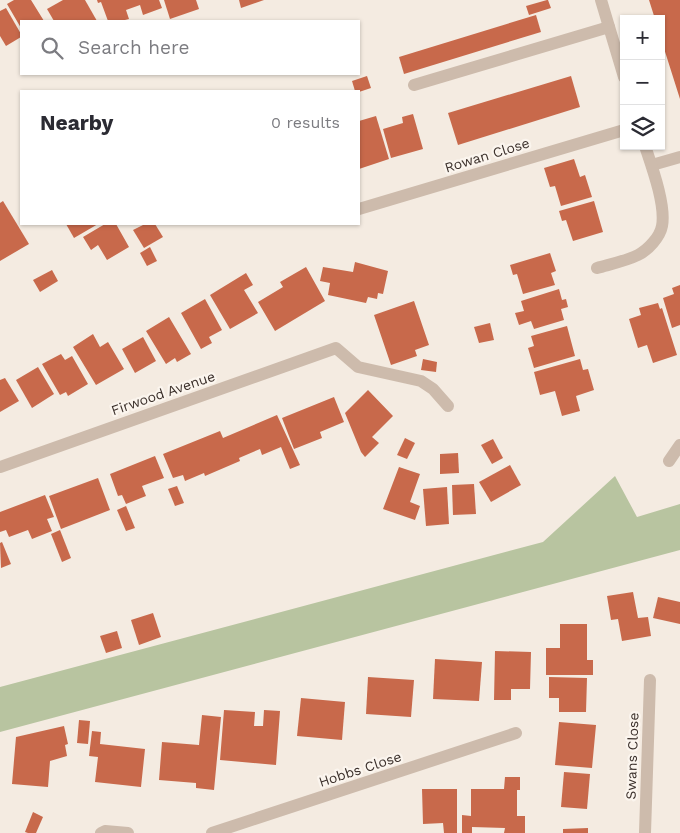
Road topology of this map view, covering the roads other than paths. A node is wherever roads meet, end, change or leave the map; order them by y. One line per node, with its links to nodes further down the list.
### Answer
1 (601, 0): 2 (street)
2 (609, 27): 3 (street); 4 (street)
3 (620, 64)
4 (414, 85)
5 (620, 131): 9 (street, Rowan Close)
6 (647, 150): 8 (street)
7 (680, 156): 8 (street)
8 (652, 165): 10 (street)
9 (360, 209)
10 (597, 268)
11 (448, 406): 14 (street, Firwood Avenue)
12 (680, 445): 13 (street)
13 (668, 461)
14 (0, 467)
15 (650, 680): 20 (street, Swans Close)
16 (516, 733): 19 (street, Hobbs Close)
17 (101, 833): 18 (street)
18 (128, 833)
19 (212, 833)
20 (645, 833)

